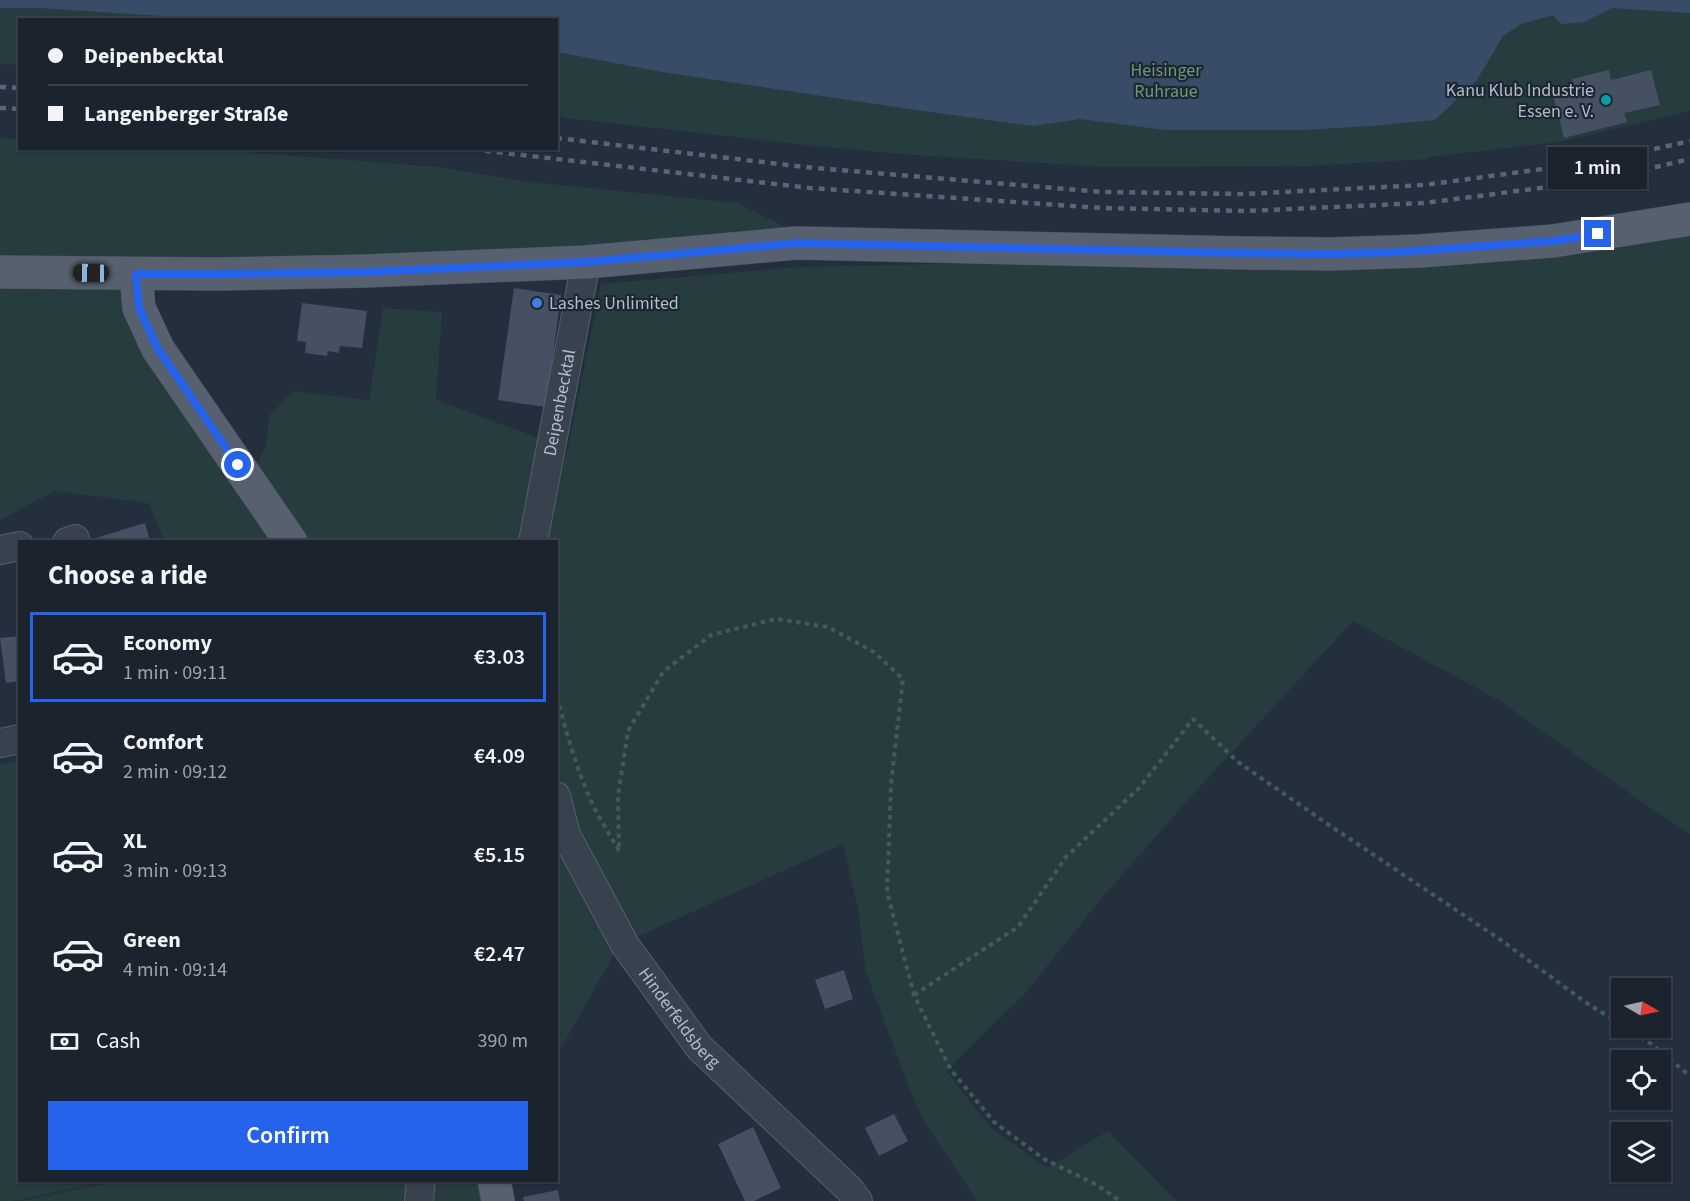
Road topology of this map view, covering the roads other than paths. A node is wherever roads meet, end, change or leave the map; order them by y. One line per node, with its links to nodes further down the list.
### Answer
1 (1690, 219): 2 (main road)
2 (586, 262): 4 (main road); 6 (street, Deipenbecktal)
3 (0, 272): 4 (main road)
4 (136, 274): 5 (main road)
5 (290, 540)
6 (533, 540)
7 (18, 546): 8 (street)
8 (0, 550)
9 (18, 739): 10 (street)
10 (0, 743)
11 (558, 804): 16 (street, Hinderfeldsberg)
12 (421, 1182): 14 (street)
13 (494, 1182): 15 (main road)
14 (419, 1201)
15 (498, 1201)
16 (858, 1201)

